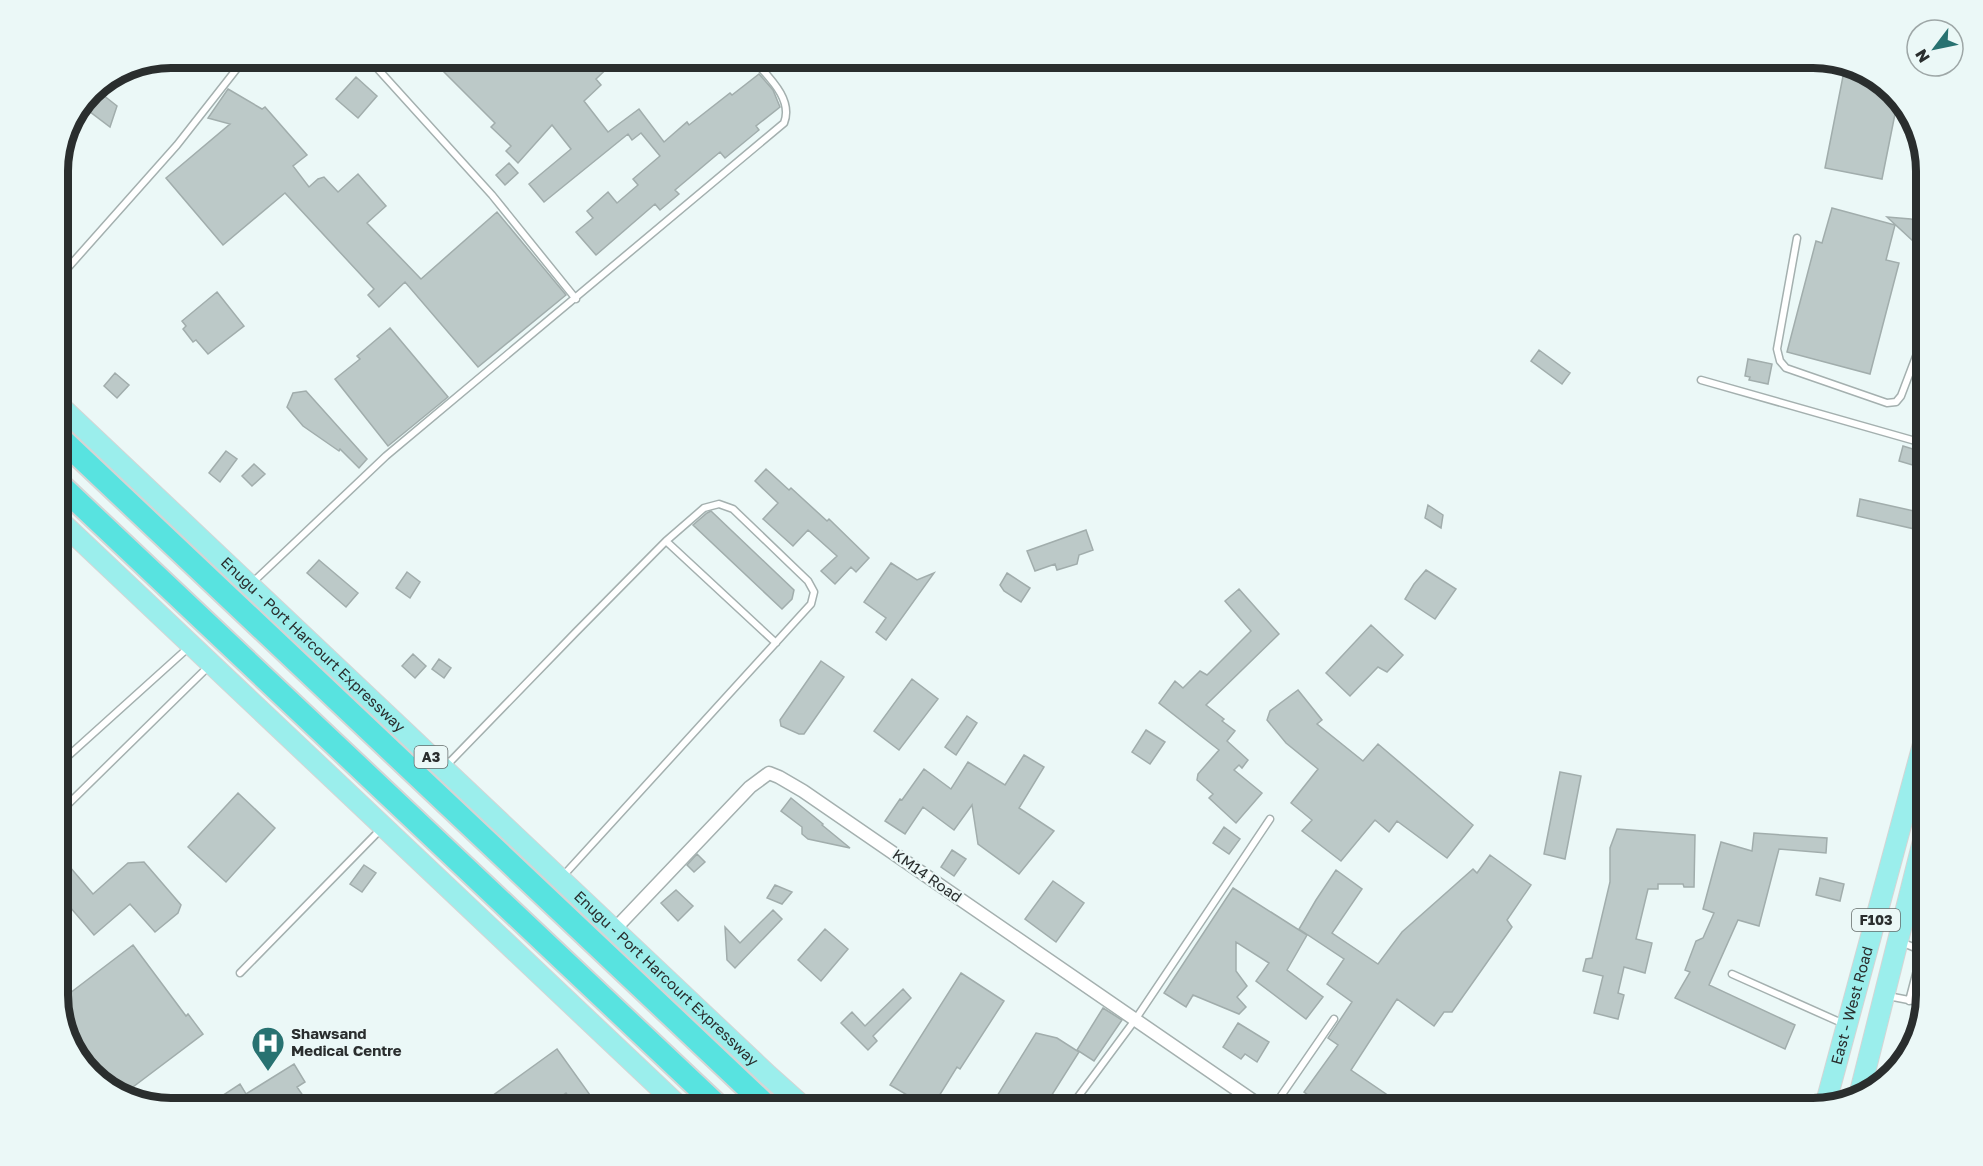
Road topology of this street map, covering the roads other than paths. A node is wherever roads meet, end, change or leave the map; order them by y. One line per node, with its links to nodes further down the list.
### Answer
1 (237, 68): 5 (lane)
2 (377, 68): 6 (lane)
3 (760, 68): 6 (lane)
4 (1797, 238): 7 (lane)
5 (68, 268)
6 (576, 298): 15 (lane)
7 (1915, 360)
8 (1701, 380): 10 (lane)
9 (68, 413): 15 (main road, Enugu - Port Harcourt Expressway / A3)
10 (1915, 441)
11 (68, 445): 42 (highway, Enugu - Port Harcourt Expressway / A3)
12 (68, 492): 41 (highway)
13 (68, 528): 17 (main road)
14 (666, 541): 16 (lane); 16 (lane); 20 (lane)
15 (250, 585): 20 (main road, Enugu - Port Harcourt Expressway / A3)
16 (776, 644): 26 (lane)
17 (191, 645): 18 (main road); 19 (lane)
18 (211, 664): 22 (lane); 24 (main road)
19 (68, 756)
20 (444, 769): 26 (main road, Enugu - Port Harcourt Expressway / A3)
21 (1916, 771): 38 (main road, East - West Road / F103)
22 (68, 804)
23 (1270, 819): 37 (lane)
24 (383, 826): 30 (lane); 40 (main road)
25 (1916, 870): 28 (main road, East - West Road / F103)
26 (560, 879): 27 (main road, Enugu - Port Harcourt Expressway / A3)
27 (614, 930): 37 (street, KM14 Road); 43 (main road, Enugu - Port Harcourt Expressway / A3)
28 (1898, 941): 29 (lane); 33 (main road, East - West Road / F103)
29 (1916, 948)
30 (240, 973)
31 (1732, 974): 38 (lane)
32 (1916, 978): 34 (lane)
33 (1884, 996): 34 (lane); 39 (main road, East - West Road / F103)
34 (1909, 1001): 35 (lane)
35 (1916, 1002)
36 (1334, 1019): 46 (lane)
37 (1135, 1020): 44 (lane); 45 (street, KM14 Road)
38 (1847, 1025): 47 (main road, East - West Road / F103)
39 (1861, 1086)
40 (670, 1098)
41 (709, 1098)
42 (758, 1098)
43 (794, 1098)
44 (1077, 1098)
45 (1249, 1098)
46 (1280, 1098)
47 (1827, 1098)

